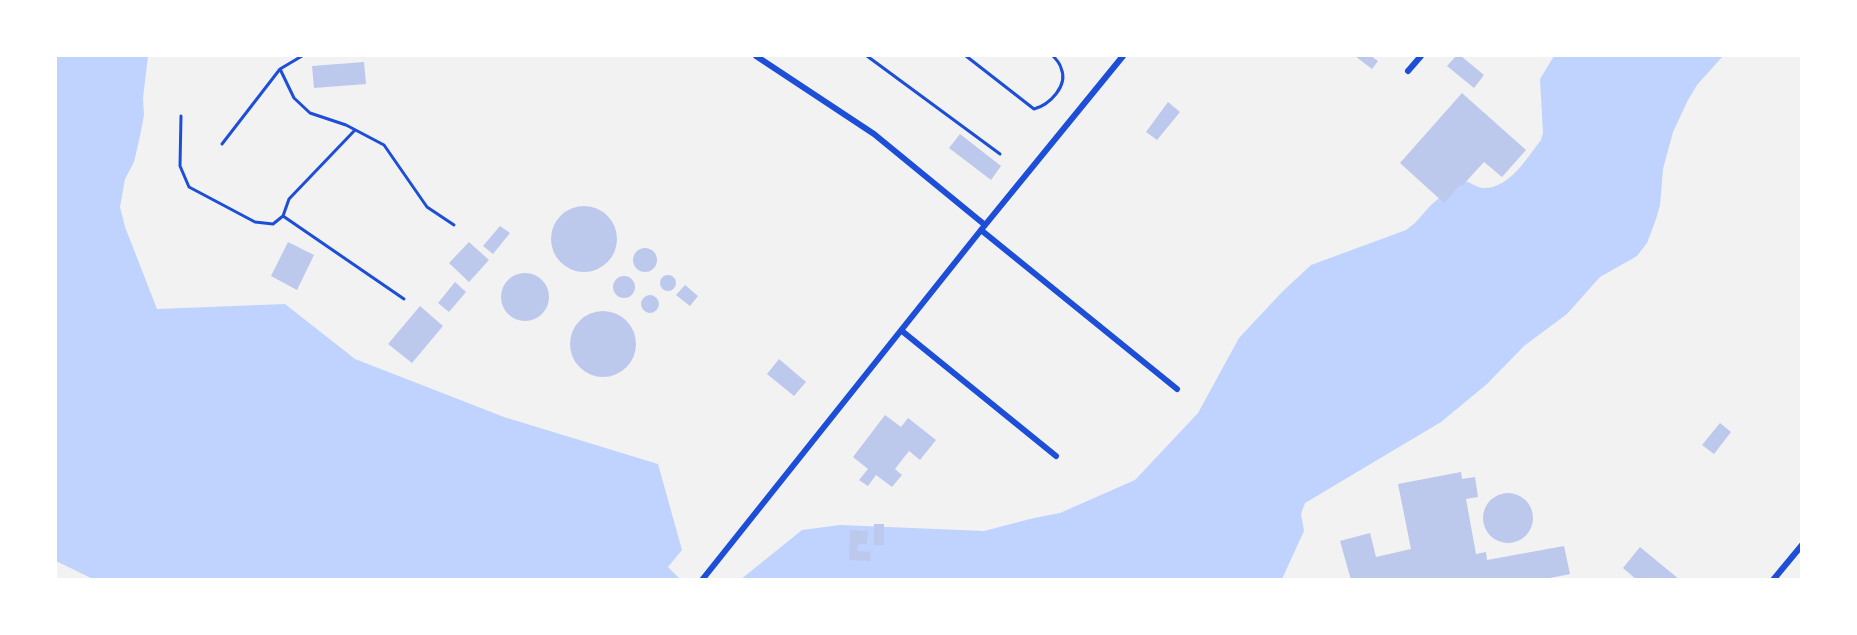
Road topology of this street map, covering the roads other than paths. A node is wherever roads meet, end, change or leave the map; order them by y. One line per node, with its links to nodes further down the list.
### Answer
1 (302, 56): 8 (lane)
2 (756, 56): 16 (street)
3 (867, 56): 13 (lane)
4 (966, 56): 5 (lane)
5 (1053, 56)
6 (1123, 56): 16 (street)
7 (1421, 56): 9 (street)
8 (280, 69): 11 (lane); 12 (lane)
9 (1408, 71)
10 (181, 116): 14 (lane)
11 (355, 130): 14 (lane); 15 (lane)
12 (222, 144)
13 (1000, 154)
14 (283, 216): 17 (lane)
15 (453, 225)
16 (983, 228): 18 (street); 19 (street)
17 (404, 299)
18 (902, 331): 20 (street); 22 (street)
19 (1177, 389)
20 (1056, 456)
21 (1802, 545): 23 (street)
22 (702, 579)
23 (1773, 579)

